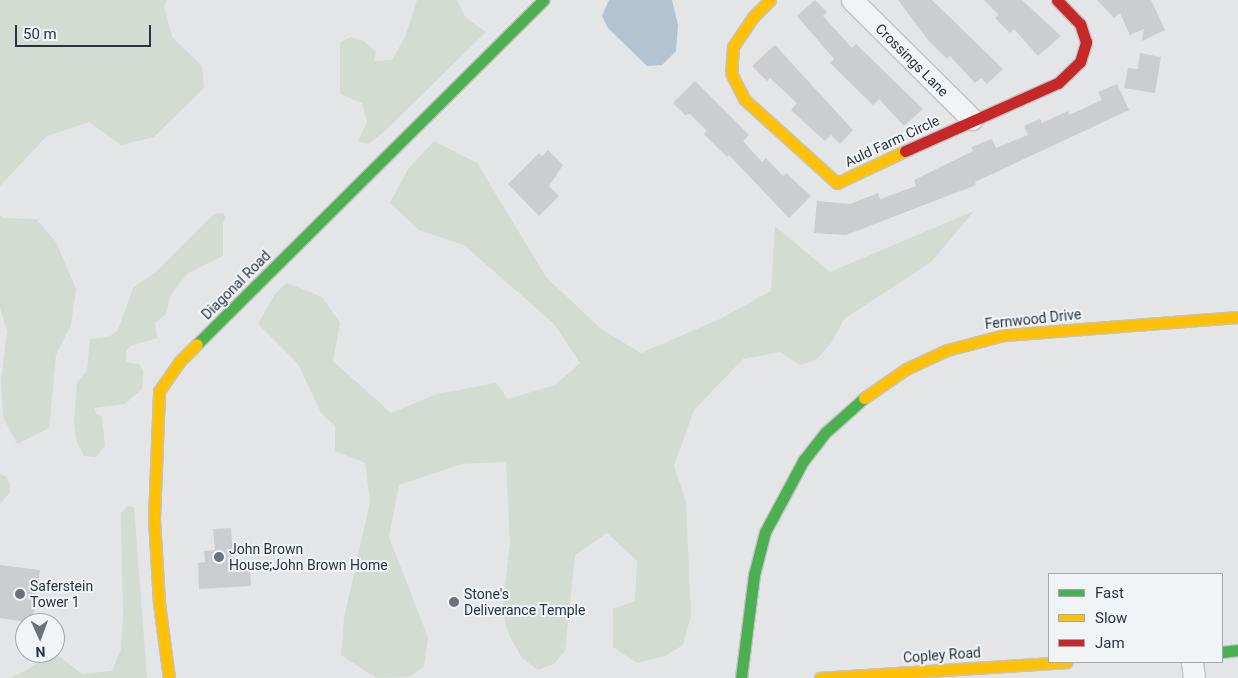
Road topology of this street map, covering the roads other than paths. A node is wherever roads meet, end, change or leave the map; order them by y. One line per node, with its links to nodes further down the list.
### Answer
1 (543, 0): 12 (street, Diagonal Road)
2 (770, 0): 5 (street, Auld Farm Circle)
3 (852, 0): 5 (street, Crossings Lane)
4 (1057, 0): 5 (street, Auld Farm Circle)
5 (972, 119)
6 (1238, 317): 13 (street, Fernwood Drive)
7 (1238, 650): 8 (street)
8 (1223, 652)
9 (1058, 663): 11 (street, Copley Road)
10 (1192, 663): 15 (street)
11 (976, 673): 14 (street, Copley Road)
12 (169, 678)
13 (742, 678)
14 (820, 678)
15 (1194, 678)

